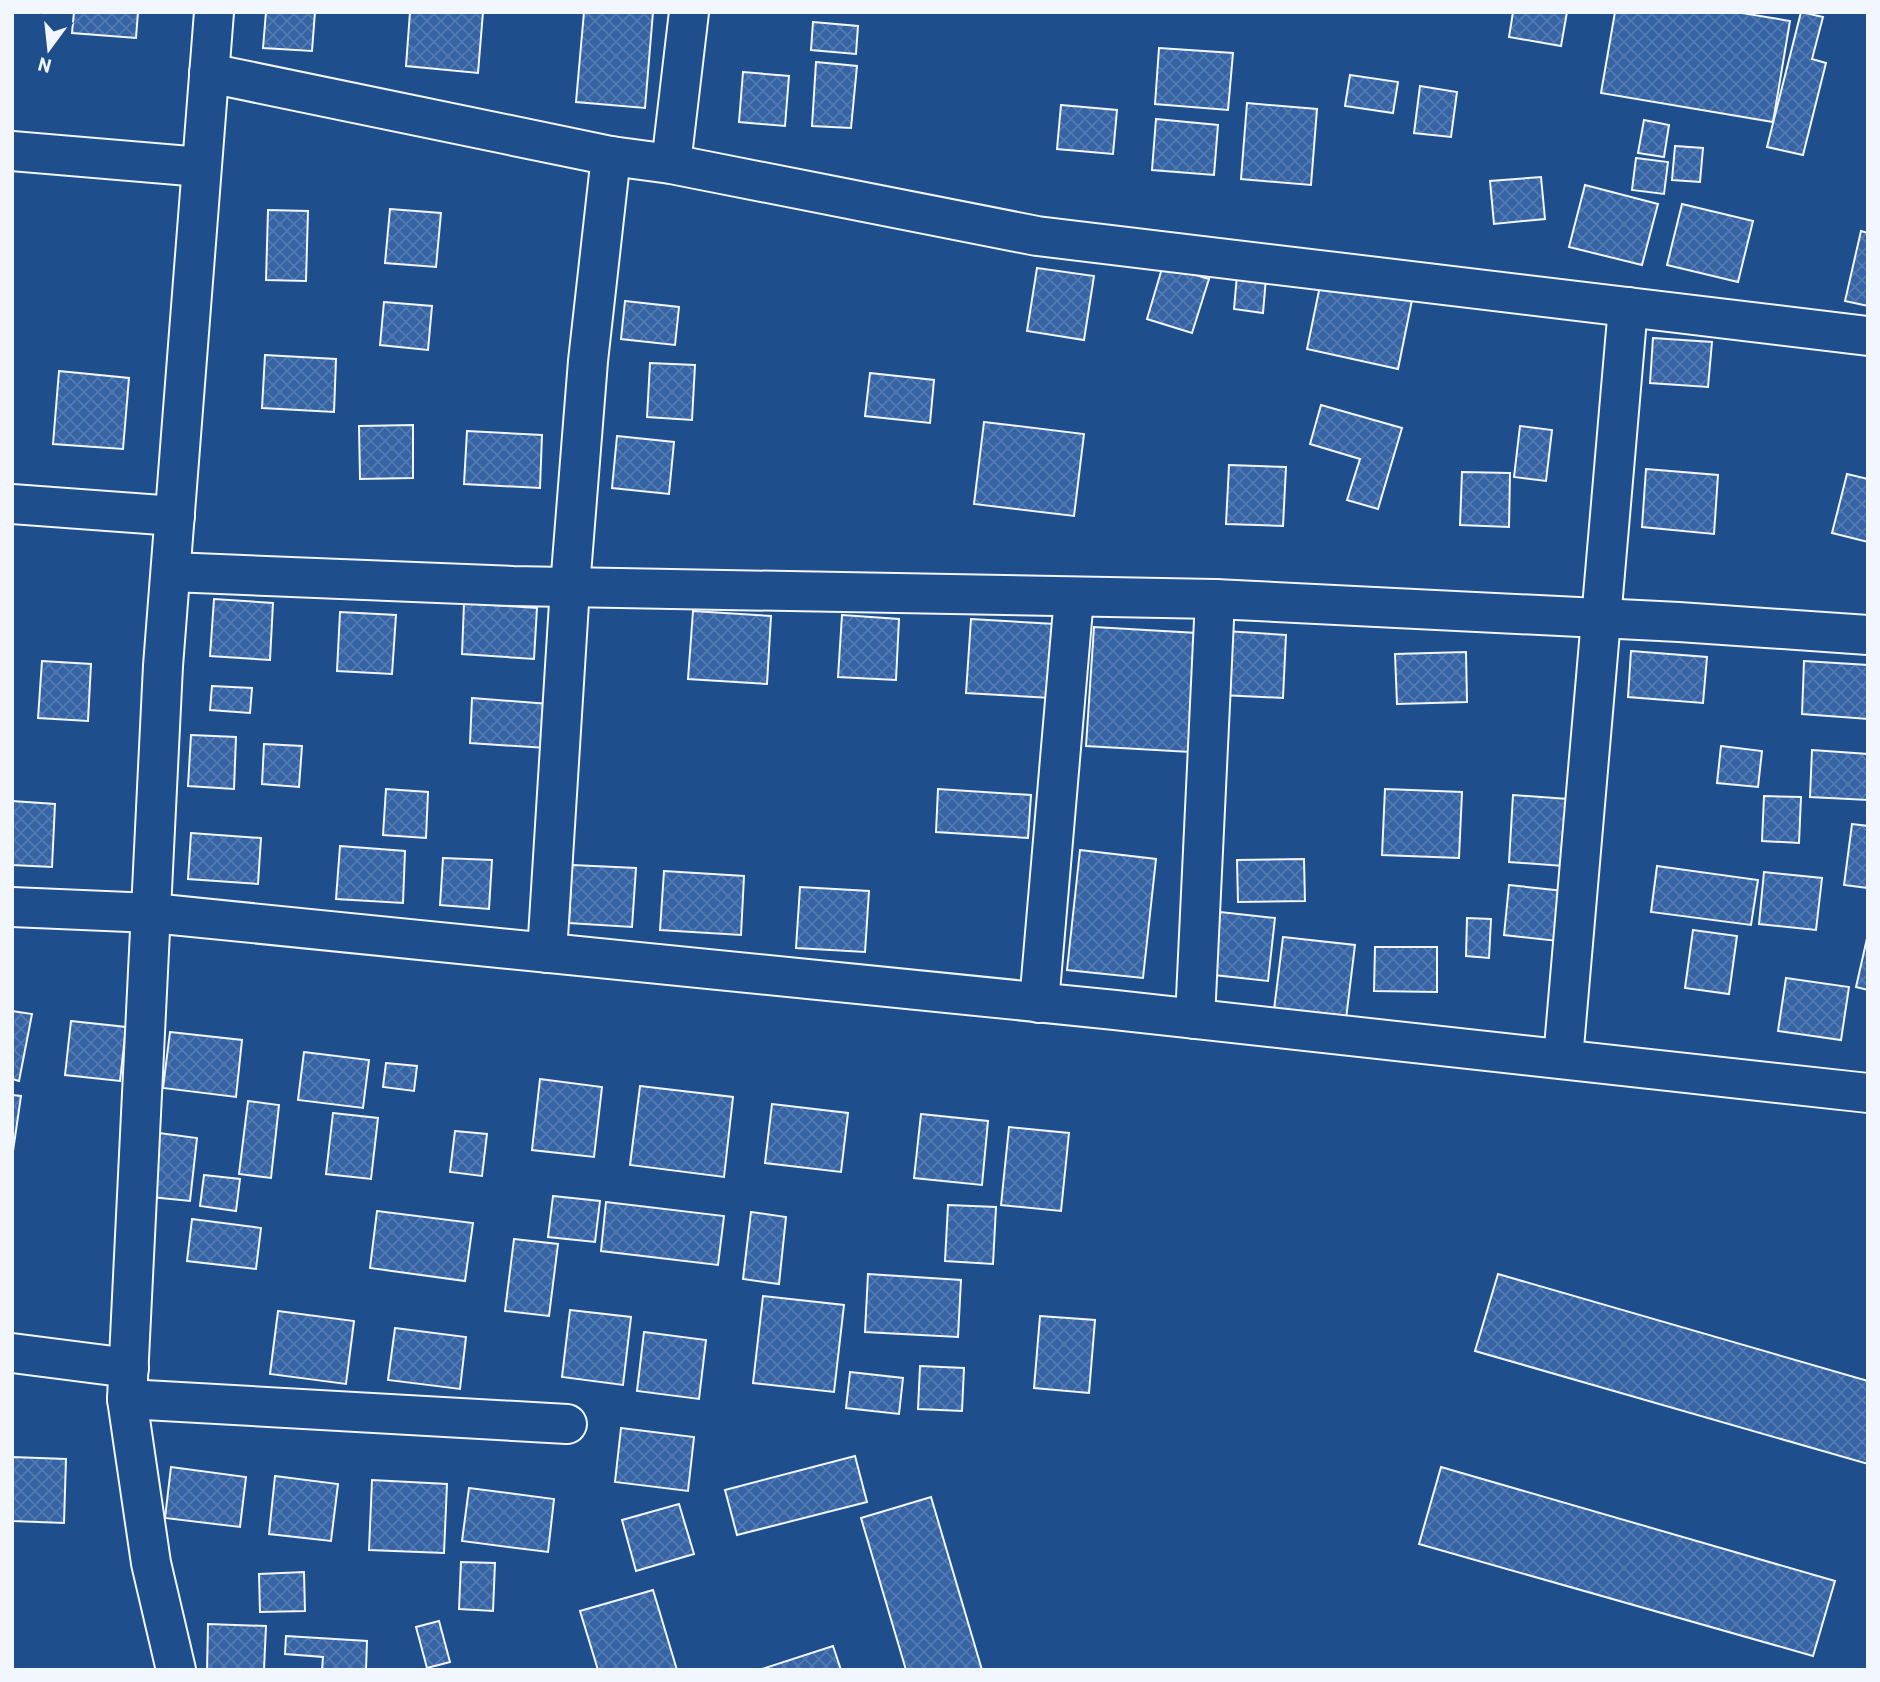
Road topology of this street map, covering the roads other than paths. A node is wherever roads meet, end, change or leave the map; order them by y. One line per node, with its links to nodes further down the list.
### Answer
1 (214, 12): 3 (street)
2 (689, 12): 6 (street)
3 (209, 73): 5 (street); 7 (street)
4 (12, 151): 7 (street)
5 (611, 156): 6 (street); 13 (street)
6 (671, 164): 8 (street)
7 (201, 167): 11 (street)
8 (1628, 307): 9 (street); 16 (street)
9 (1868, 336)
10 (12, 504): 11 (street)
11 (175, 516): 12 (street)
12 (171, 572): 13 (street); 19 (street)
13 (570, 587): 14 (street); 20 (street)
14 (1074, 597): 15 (street); 21 (street)
15 (1215, 599): 16 (street); 22 (street)
16 (1602, 618): 17 (street); 23 (street)
17 (1868, 635)
18 (12, 907): 19 (street)
19 (152, 913): 20 (street); 26 (street)
20 (547, 953): 21 (street)
21 (1039, 1003): 22 (street)
22 (1195, 1019): 23 (street)
23 (1563, 1059): 24 (street)
24 (1868, 1093)
25 (12, 1353): 26 (street)
26 (128, 1384): 27 (street); 28 (street)
27 (568, 1424)
28 (176, 1670)

